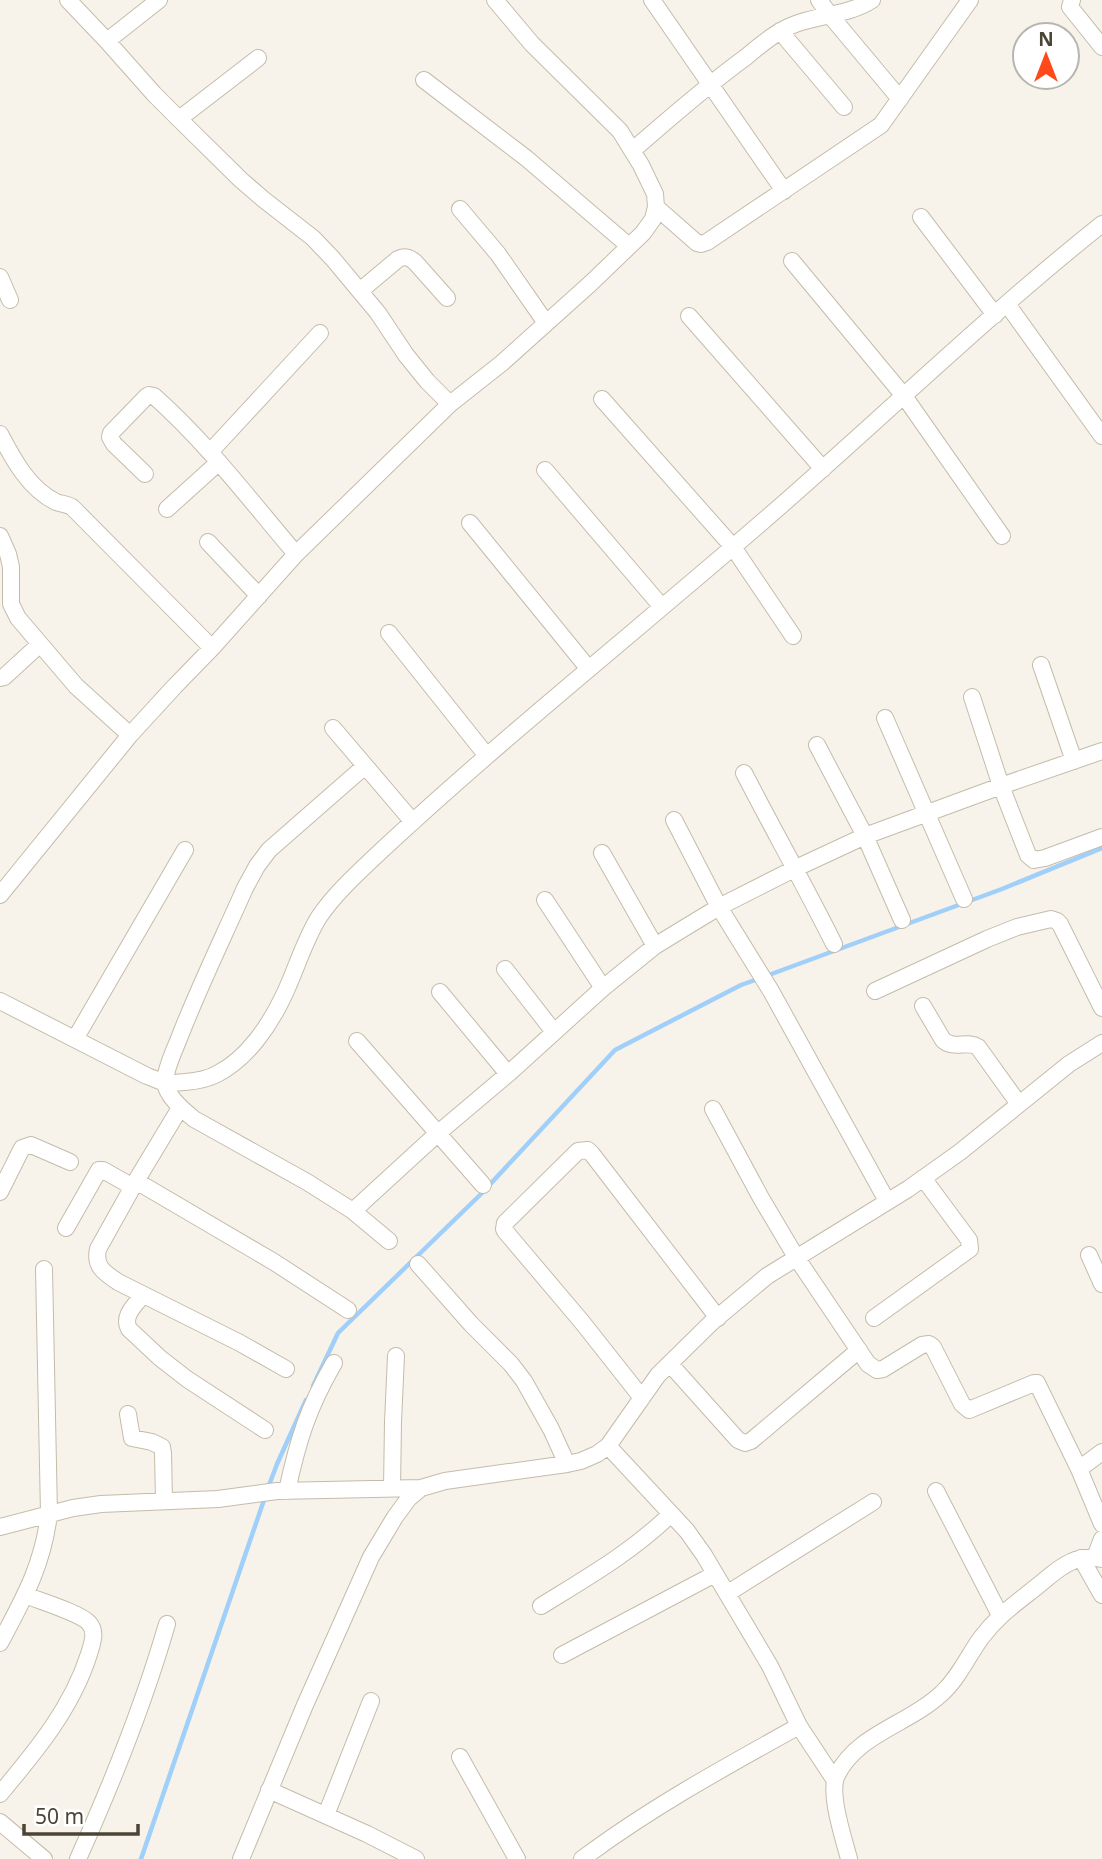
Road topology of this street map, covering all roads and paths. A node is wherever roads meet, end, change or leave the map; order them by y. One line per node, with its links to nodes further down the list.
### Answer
1 (68, 0): 11 (street)
2 (159, 0): 11 (street)
3 (495, 0): 19 (street)
4 (652, 0): 15 (street)
5 (819, 0): 9 (street)
6 (872, 0): 9 (street)
7 (970, 0): 16 (street)
8 (1072, 0): 12 (street)
9 (829, 14): 10 (street); 16 (street)
10 (780, 31): 15 (street); 17 (street)
11 (107, 41): 18 (street)
12 (1102, 47)
13 (258, 58): 18 (street)
14 (424, 80): 25 (street)
15 (710, 83): 19 (street); 20 (street)
16 (900, 99): 20 (street)
17 (844, 107)
18 (179, 118): 28 (street)
19 (633, 150): 21 (street)
20 (784, 191): 21 (street)
21 (656, 207): 25 (street)
22 (460, 209): 33 (street)
23 (921, 216): 31 (street)
24 (1102, 223): 31 (street)
25 (629, 246): 33 (street)
26 (792, 261): 35 (street)
27 (0, 277): 30 (street)
28 (361, 290): 29 (street); 37 (street)
29 (447, 299)
30 (10, 300)
31 (1001, 310): 35 (street); 39 (street)
32 (689, 316): 41 (street)
33 (546, 323): 37 (street)
34 (320, 333): 40 (street)
35 (904, 396): 41 (street); 47 (street)
36 (602, 399): 49 (street)
37 (450, 404): 50 (street)
38 (0, 434): 55 (street)
39 (1102, 436)
40 (215, 457): 43 (street); 44 (street); 50 (street)
41 (823, 469): 49 (street)
42 (545, 470): 52 (street)
43 (145, 474)
44 (167, 509)
45 (470, 523): 58 (street)
46 (0, 537): 56 (street)
47 (1002, 537)
48 (208, 542): 51 (street)
49 (733, 547): 52 (street); 54 (street)
50 (296, 554): 51 (street)
51 (259, 596): 55 (street)
52 (662, 607): 58 (street)
53 (389, 633): 66 (street)
54 (793, 636)
55 (212, 648): 63 (street)
56 (46, 652): 59 (street); 63 (street)
57 (1041, 665): 67 (street)
58 (588, 668): 66 (street)
59 (0, 678)
60 (972, 697): 70 (street)
61 (885, 718): 71 (street)
62 (333, 728): 68 (street)
63 (130, 735): 79 (street)
64 (817, 745): 74 (street)
65 (1102, 751): 67 (street)
66 (487, 756): 73 (street)
67 (1074, 761): 70 (street)
68 (365, 766): 73 (street); 98 (street)
69 (744, 773): 78 (street)
70 (1001, 786): 71 (street); 75 (street)
71 (926, 813): 74 (street); 80 (street)
72 (674, 820): 82 (street)
73 (413, 822): 98 (street)
74 (864, 836): 78 (street); 83 (street)
75 (1102, 837)
76 (185, 850): 94 (street)
77 (601, 853): 85 (street)
78 (794, 869): 82 (street); 84 (street)
79 (0, 895)
80 (964, 899)
81 (545, 900): 87 (street)
82 (719, 907): 85 (street); 108 (street)
83 (902, 920)
84 (834, 944)
85 (655, 946): 87 (street)
86 (506, 969): 93 (street)
87 (603, 988): 93 (street)
88 (875, 991): 92 (street)
89 (440, 992): 97 (street)
90 (0, 1001): 94 (street)
91 (923, 1006): 99 (street)
92 (1102, 1008)
93 (554, 1032): 97 (street)
94 (75, 1039): 98 (street)
95 (357, 1041): 102 (street)
96 (1102, 1043): 99 (street)
97 (508, 1074): 102 (street)
98 (165, 1083): 100 (street)
99 (1019, 1104): 104 (street)
100 (180, 1108): 105 (street); 109 (street)
101 (713, 1110): 113 (street)
102 (437, 1134): 106 (street); 109 (street)
103 (70, 1163): 107 (street)
104 (923, 1178): 108 (street); 120 (street)
105 (134, 1184): 110 (street); 117 (street); 118 (street)
106 (483, 1185)
107 (0, 1192)
108 (887, 1201): 113 (street)
109 (352, 1211): 111 (street)
110 (66, 1228)
111 (389, 1241)
112 (1089, 1255): 116 (street)
113 (796, 1257): 119 (street); 121 (street)
114 (418, 1264): 131 (street)
115 (44, 1269): 139 (street)
116 (1102, 1284)
117 (143, 1295): 125 (street); 128 (street)
118 (348, 1310)
119 (718, 1318): 124 (street); 126 (street)
120 (874, 1318)
121 (859, 1350): 124 (street); 132 (street)
122 (396, 1356): 134 (street)
123 (334, 1363): 135 (street)
124 (670, 1364): 126 (street)
125 (286, 1369)
126 (642, 1398): 129 (street)
127 (128, 1414): 137 (street)
128 (265, 1430)
129 (608, 1446): 131 (street); 140 (street)
130 (1102, 1452): 132 (street)
131 (567, 1464): 133 (street)
132 (1079, 1469): 141 (street)
133 (421, 1488): 134 (street); 158 (street)
134 (393, 1489): 135 (street)
135 (282, 1491): 137 (street)
136 (936, 1492): 150 (street)
137 (164, 1501): 139 (street)
138 (873, 1502): 146 (street)
139 (49, 1514): 142 (street); 147 (street)
140 (671, 1514): 145 (street); 149 (street)
141 (1102, 1524)
142 (0, 1527)
143 (1102, 1539): 144 (street)
144 (1093, 1558): 148 (street); 150 (street)
145 (715, 1574): 146 (street); 153 (street)
146 (727, 1593): 155 (street)
147 (25, 1595): 152 (street); 159 (street)
148 (1102, 1595)
149 (541, 1606)
150 (1000, 1615): 157 (street)
151 (167, 1624): 164 (street)
152 (0, 1643)
153 (562, 1655)
154 (371, 1700): 160 (street)
155 (799, 1726): 157 (street); 168 (street)
156 (460, 1757): 167 (street)
157 (834, 1779): 169 (street)
158 (269, 1790): 160 (street); 165 (street)
159 (0, 1794)
160 (326, 1815): 162 (street)
161 (0, 1822): 163 (street)
162 (395, 1854): 166 (street)
163 (44, 1859)
164 (78, 1859)
165 (241, 1859)
166 (416, 1859)
167 (517, 1859)
168 (582, 1859)
169 (849, 1859)

